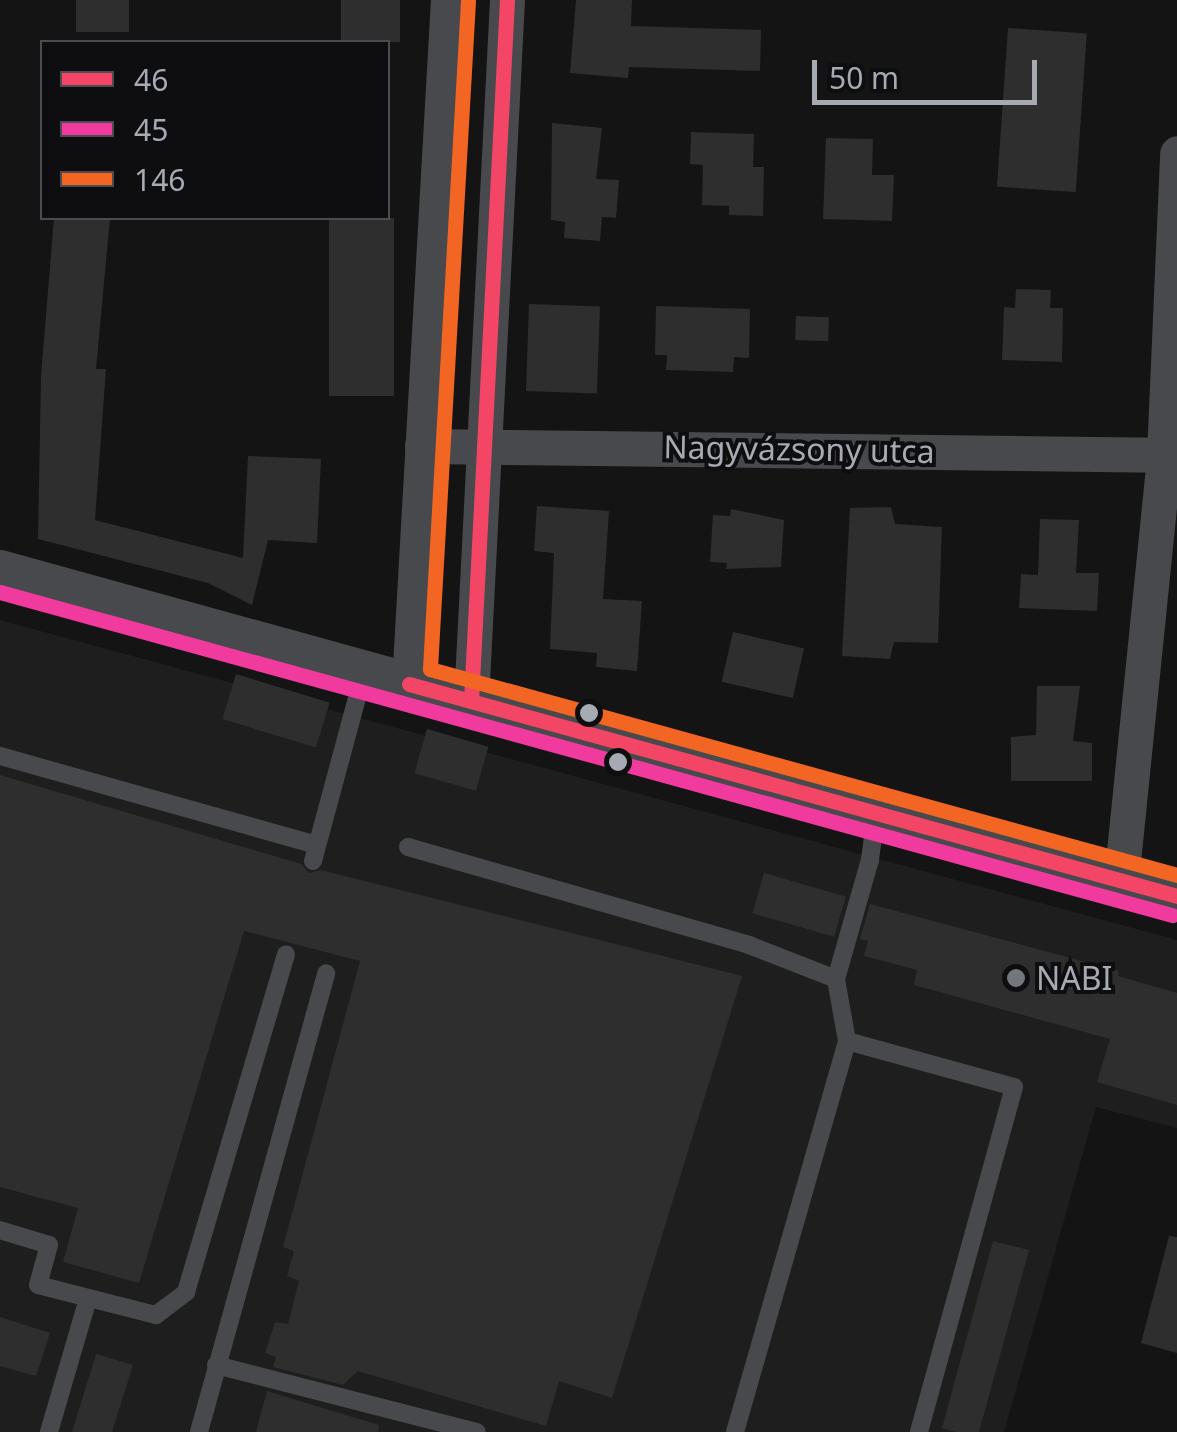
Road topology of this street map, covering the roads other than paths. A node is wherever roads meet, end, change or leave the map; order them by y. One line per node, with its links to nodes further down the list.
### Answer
1 (448, 0): 5 (street)
2 (507, 0): 4 (street)
3 (1177, 153): 6 (street)
4 (481, 443): 5 (street, Nagyvázsony utca); 6 (street, Nagyvázsony utca); 10 (street)
5 (422, 446): 9 (street)
6 (1170, 455): 14 (street)
7 (0, 570): 8 (street)
8 (364, 671): 9 (street); 11 (lane)
9 (409, 684): 10 (street)
10 (471, 701): 12 (street)
11 (0, 756)
12 (876, 814): 14 (street); 18 (lane)
13 (408, 846): 18 (lane)
14 (1121, 881): 15 (street)
15 (1177, 896)
16 (286, 955): 21 (lane)
17 (326, 973): 22 (lane)
18 (836, 979): 19 (lane)
19 (847, 1041): 26 (lane); 27 (lane)
20 (0, 1230): 21 (lane)
21 (88, 1299): 23 (lane)
22 (216, 1364): 24 (lane); 25 (lane)
23 (49, 1432)
24 (199, 1432)
25 (477, 1432)
26 (736, 1432)
27 (918, 1432)

